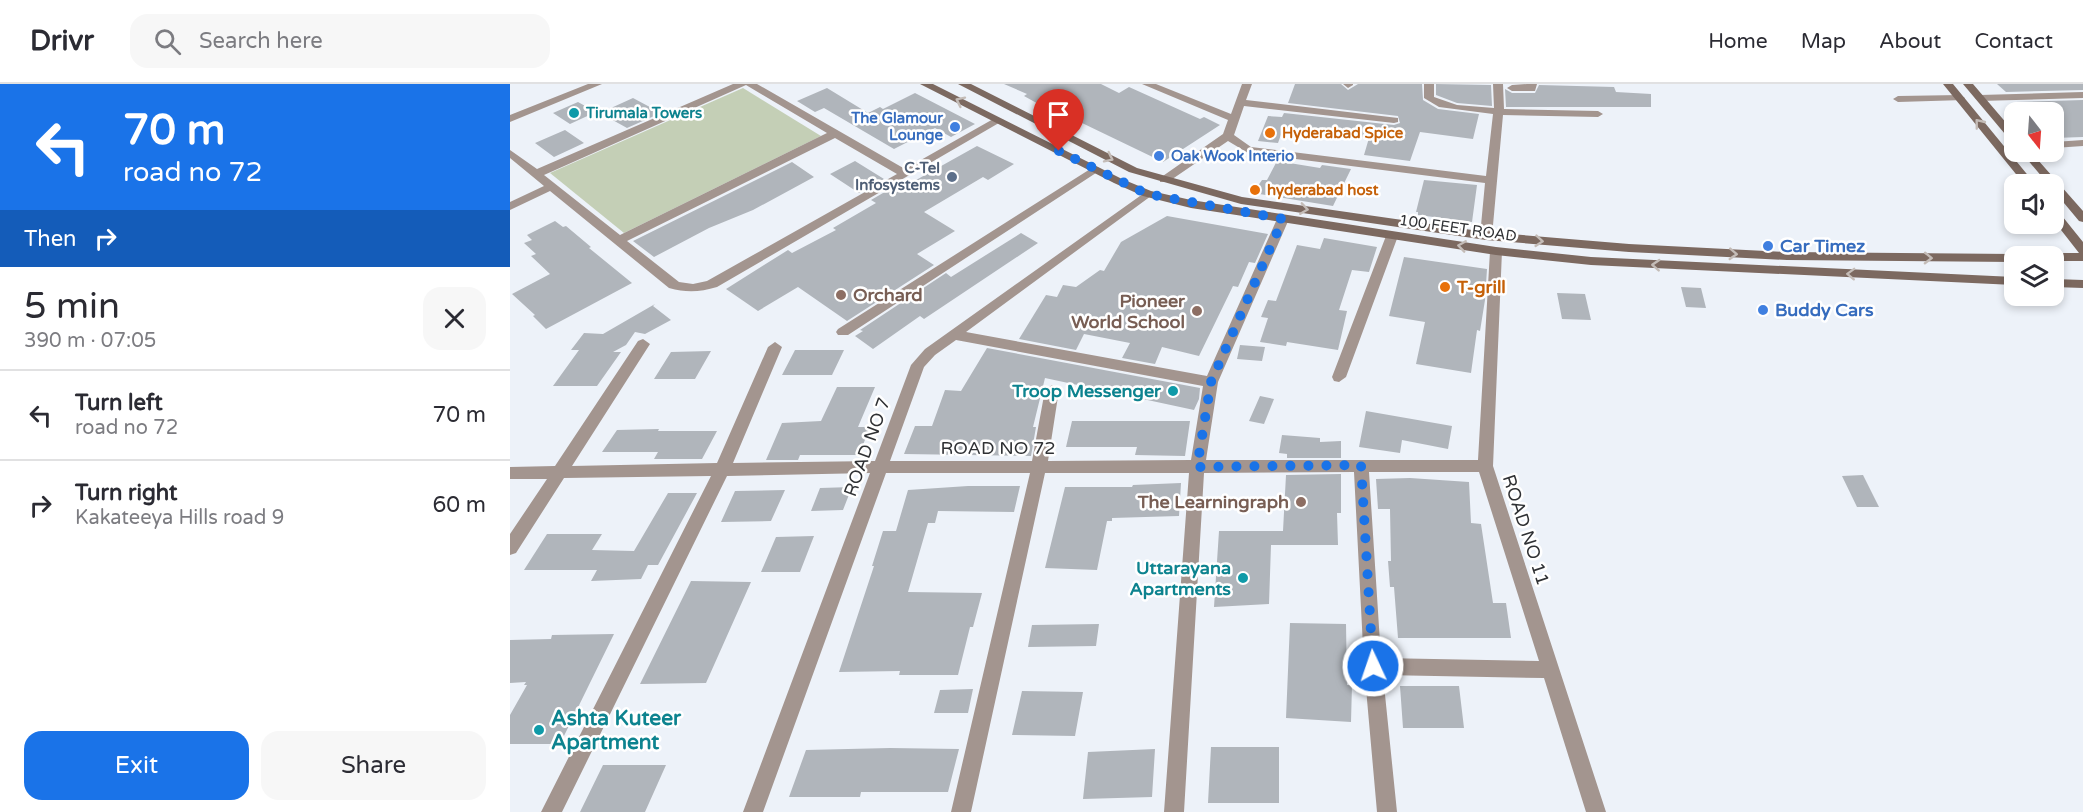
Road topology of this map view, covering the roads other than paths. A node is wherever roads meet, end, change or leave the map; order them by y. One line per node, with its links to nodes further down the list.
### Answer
1 (597, 84): 21 (street)
2 (741, 84): 36 (street)
3 (750, 84): 28 (street)
4 (926, 84): 23 (main road, 100 FEET ROAD, one-way to 4)
5 (963, 84): 25 (main road, 100 FEET ROAD)
6 (1146, 84): 22 (street)
7 (1247, 84): 18 (street)
8 (1429, 84): 19 (street)
9 (1498, 84): 19 (street)
10 (1532, 84): 13 (street)
11 (1948, 84): 15 (main road)
12 (1968, 84): 16 (main road)
13 (1512, 88)
14 (2083, 95): 16 (street)
15 (1960, 98): 17 (street); 37 (main road, one-way to 15)
16 (1980, 98): 26 (main road)
17 (1898, 99)
18 (1239, 102): 22 (street); 24 (street)
19 (1499, 112): 20 (street); 39 (street)
20 (1598, 114)
21 (510, 119)
22 (1234, 119): 29 (street)
23 (999, 120): 27 (main road, 100 FEET ROAD); 35 (street)
24 (1394, 120)
25 (1040, 124): 27 (main road); 38 (main road, 100 FEET ROAD, one-way to 38)
26 (2004, 126)
27 (1024, 133): 34 (main road, 100 FEET ROAD)
28 (834, 134): 35 (street); 48 (street)
29 (1227, 136): 38 (street); 39 (street)
30 (2083, 143): 31 (street)
31 (2064, 144)
32 (510, 153): 36 (street)
33 (2035, 162): 43 (main road)
34 (1095, 169): 41 (main road, 100 FEET ROAD); 57 (street)
35 (904, 172): 48 (street)
36 (536, 174): 40 (street)
37 (2022, 174)
38 (1164, 180): 47 (main road, 100 FEET ROAD, one-way to 47)
39 (1490, 180): 47 (street)
40 (550, 187): 42 (street); 48 (street)
41 (1147, 194): 44 (main road, 100 FEET ROAD); 58 (street, ROAD NO 7)
42 (510, 206)
43 (2083, 218)
44 (1283, 219): 46 (main road, 100 FEET ROAD); 62 (street)
45 (2064, 226): 49 (main road)
46 (1392, 236): 50 (main road, 100 FEET ROAD, one-way to 46); 61 (street)
47 (1486, 236): 53 (main road, 100 FEET ROAD, one-way to 53)
48 (618, 241)
49 (2083, 250)
50 (1496, 251): 54 (main road, 100 FEET ROAD, one-way to 50); 65 (street, ROAD NO 11)
51 (2064, 257): 52 (main road)
52 (2083, 257)
53 (2004, 258)
54 (2004, 281)
55 (2064, 283): 56 (main road)
56 (2083, 284)
57 (843, 332)
58 (955, 335): 62 (street); 66 (street, ROAD NO 7)
59 (643, 344): 70 (street)
60 (775, 347): 69 (street)
61 (1340, 377)
62 (1211, 382): 68 (street)
63 (1052, 390): 67 (street)
64 (1361, 465): 65 (street, ROAD NO 72); 68 (street, ROAD NO 72); 73 (street)
65 (1485, 466): 74 (street, ROAD NO 11)
66 (880, 467): 67 (street, ROAD NO 72); 69 (street, ROAD NO 72); 76 (street, ROAD NO 7)
67 (1039, 467): 68 (street, ROAD NO 72); 77 (street)
68 (1197, 467): 78 (street)
69 (722, 470): 70 (street, ROAD NO 72); 75 (street)
70 (558, 472): 71 (street, ROAD NO 72); 72 (street)
71 (510, 473)
72 (510, 548)
73 (1373, 666): 74 (street); 79 (street)
74 (1551, 669): 80 (street, ROAD NO 11)
75 (551, 812)
76 (753, 812)
77 (961, 812)
78 (1174, 812)
79 (1387, 812)
80 (1596, 812)

